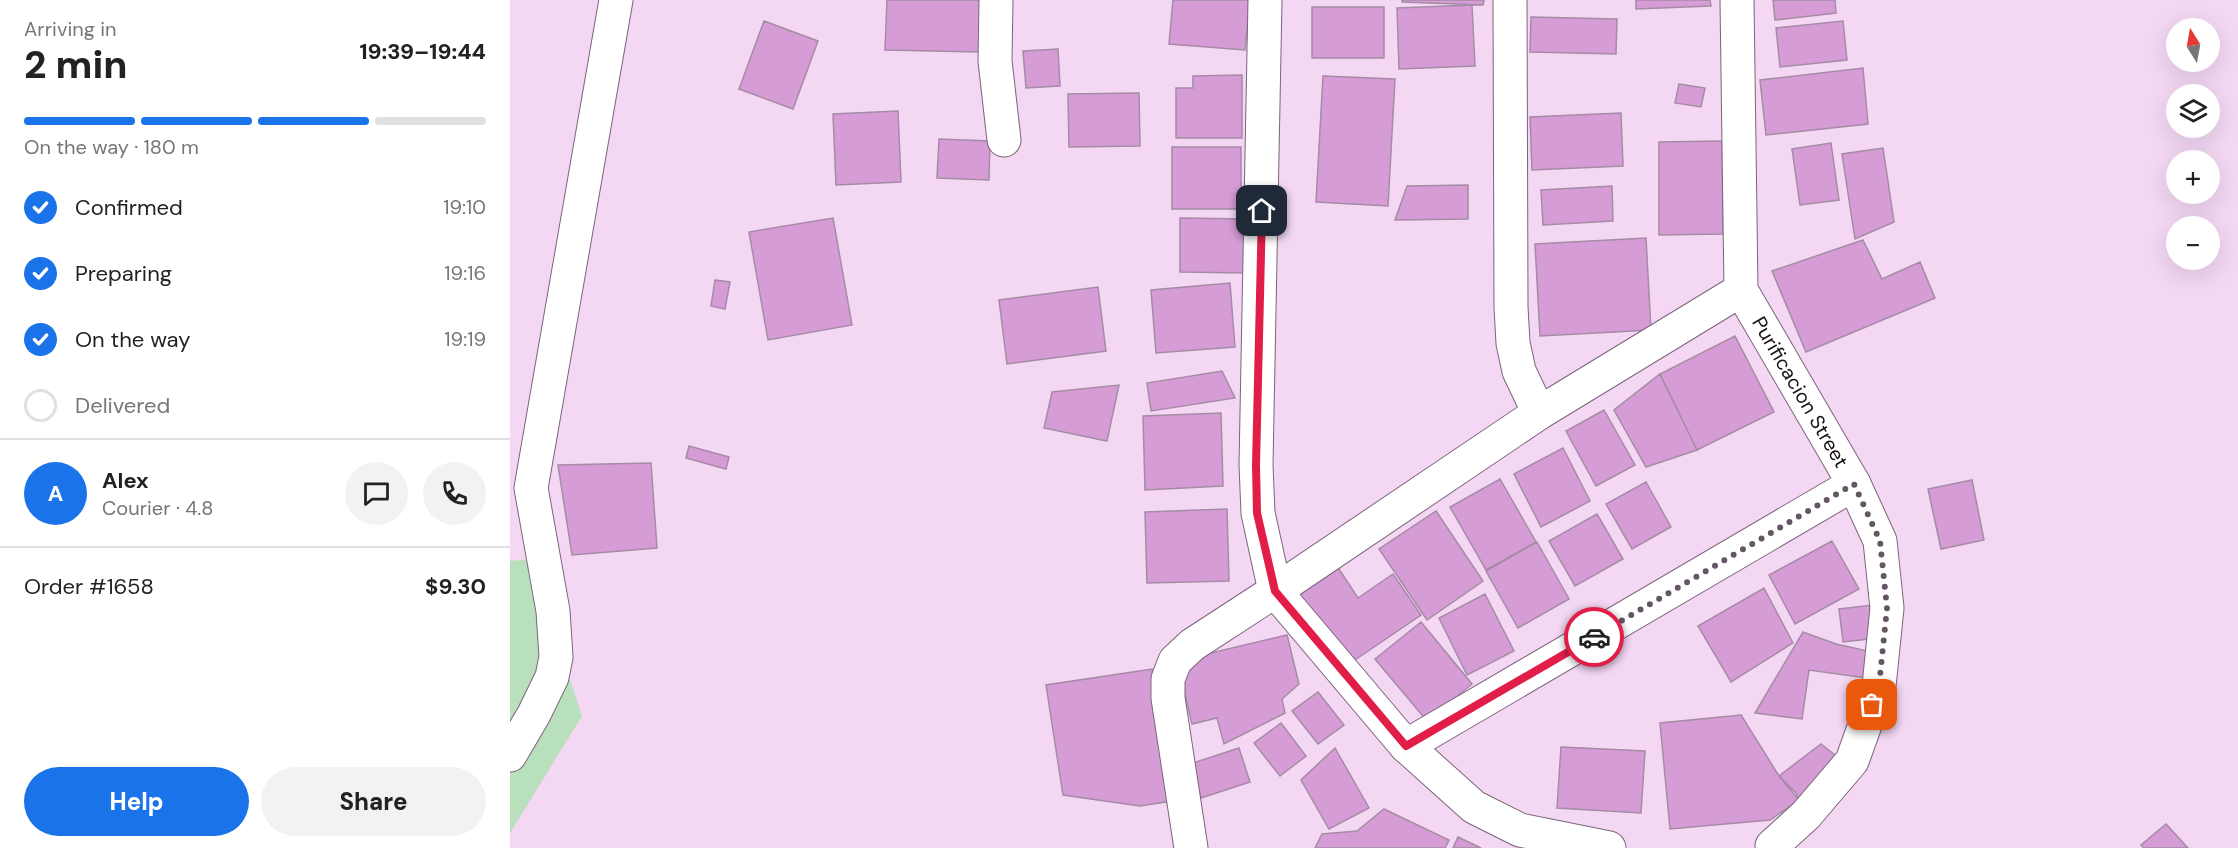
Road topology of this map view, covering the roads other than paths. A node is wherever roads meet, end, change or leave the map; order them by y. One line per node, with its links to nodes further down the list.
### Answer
1 (616, 0): 10 (street)
2 (996, 0): 6 (street)
3 (1265, 0): 11 (street)
4 (1509, 0): 8 (street)
5 (1737, 0): 7 (street)
6 (1004, 141)
7 (1741, 290): 8 (street); 9 (street, Purificacion Street)
8 (1539, 412): 11 (street)
9 (1854, 484): 12 (street); 14 (street, Purificacion Street)
10 (520, 490): 13 (street)
11 (1275, 591): 12 (street); 15 (street)
12 (1406, 746): 16 (street)
13 (510, 755)
14 (1766, 847)
15 (1191, 848)
16 (1609, 848)

